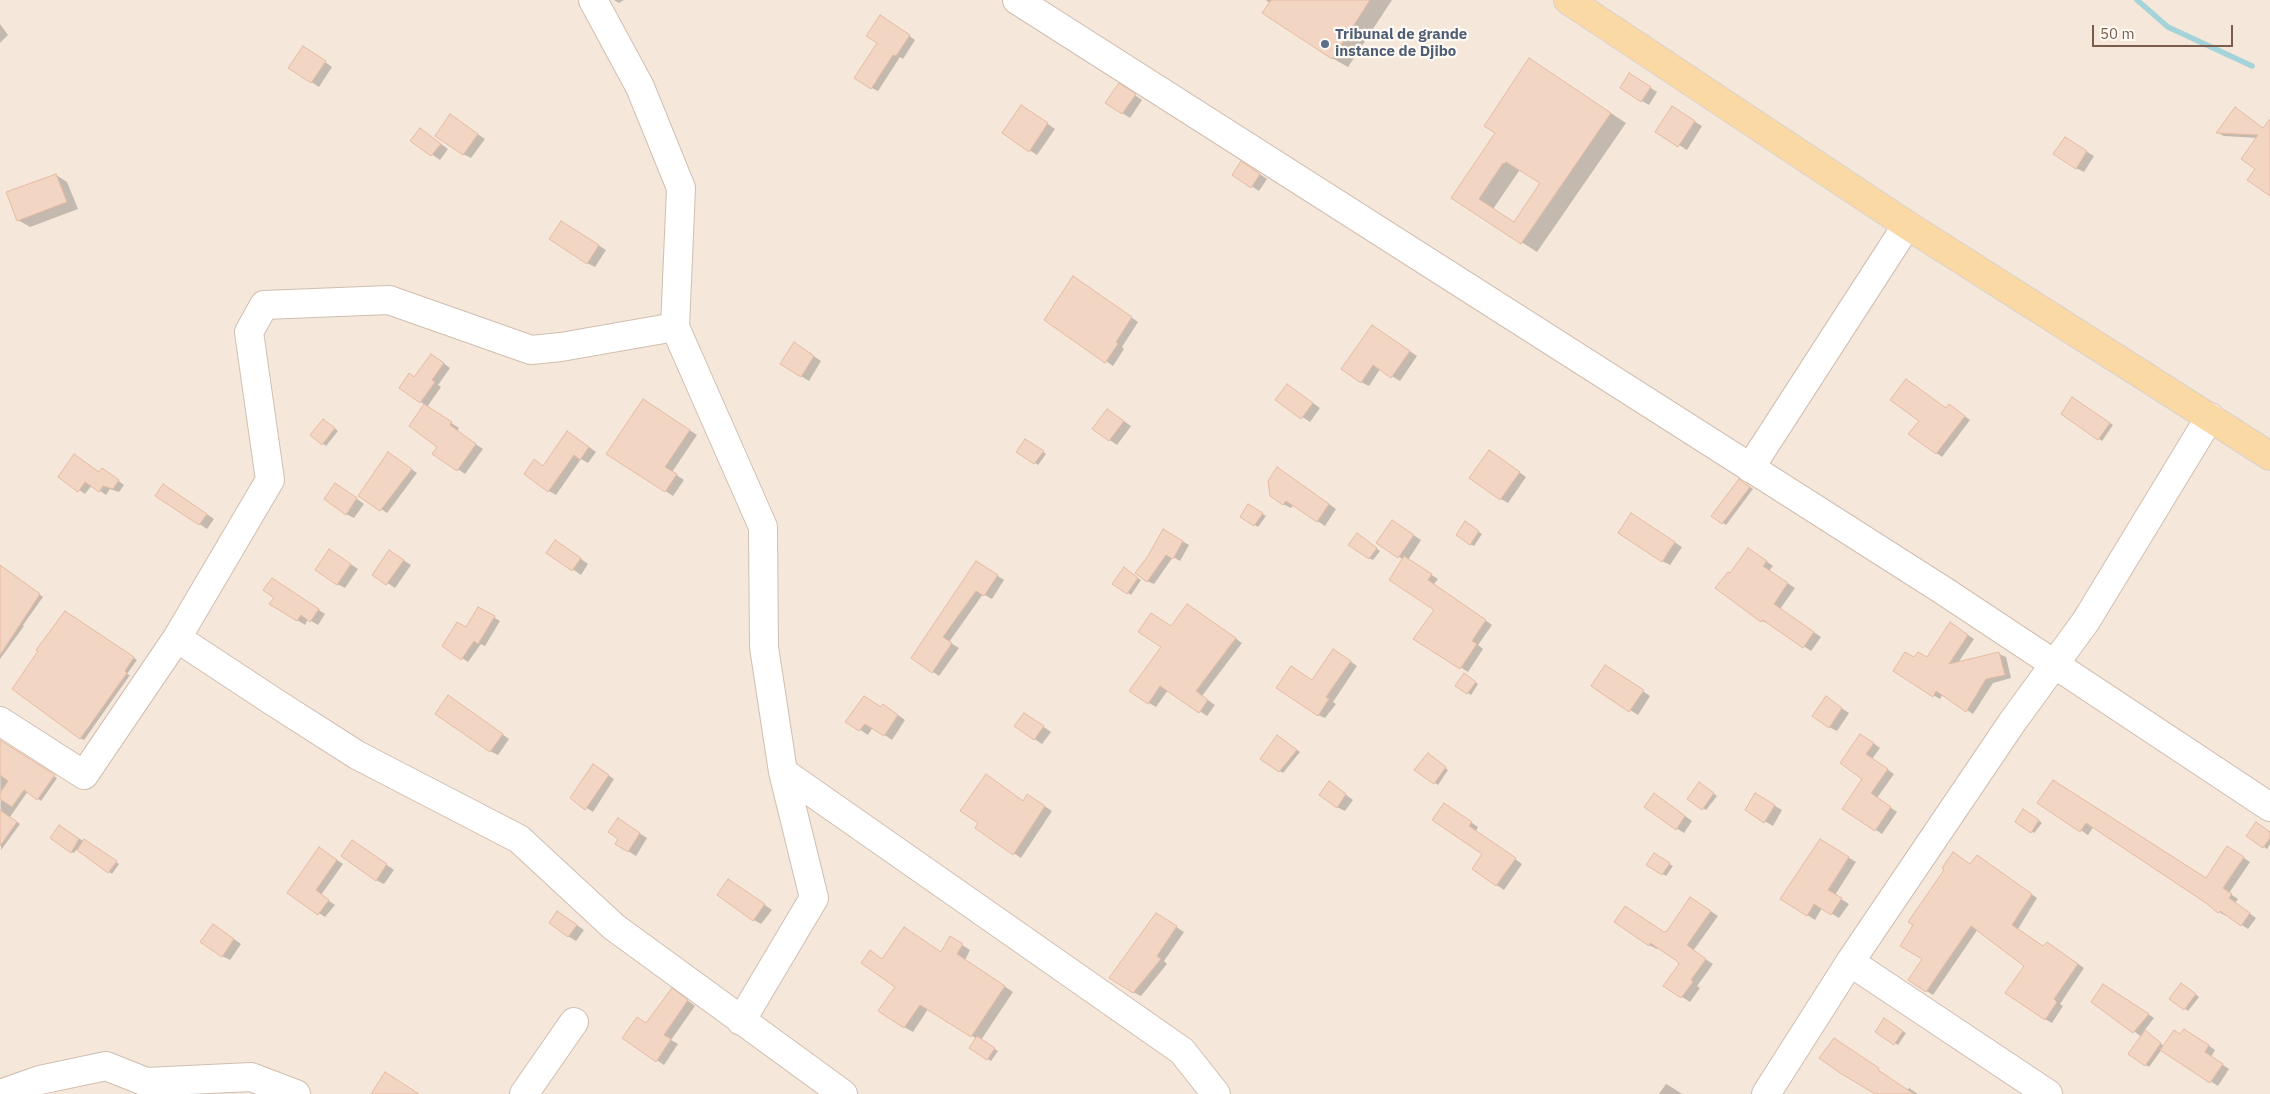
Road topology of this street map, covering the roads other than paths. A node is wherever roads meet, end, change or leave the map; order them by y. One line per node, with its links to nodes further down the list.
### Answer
1 (593, 0): 5 (street)
2 (1016, 0): 8 (street)
3 (1568, 0): 4 (main road)
4 (1907, 225): 6 (main road); 8 (street)
5 (676, 327): 9 (street); 12 (street)
6 (2210, 417): 7 (main road); 10 (street)
7 (2270, 456)
8 (1750, 468): 10 (street)
9 (177, 638): 11 (street); 15 (street)
10 (2055, 664): 13 (street); 14 (street)
11 (0, 721)
12 (783, 772): 15 (street); 21 (street)
13 (2270, 807)
14 (1850, 962): 22 (street); 23 (street)
15 (741, 1021): 20 (street)
16 (574, 1022): 19 (street)
17 (0, 1094): 18 (street)
18 (296, 1094)
19 (524, 1094)
20 (843, 1094)
21 (1216, 1094)
22 (1766, 1094)
23 (2048, 1094)

